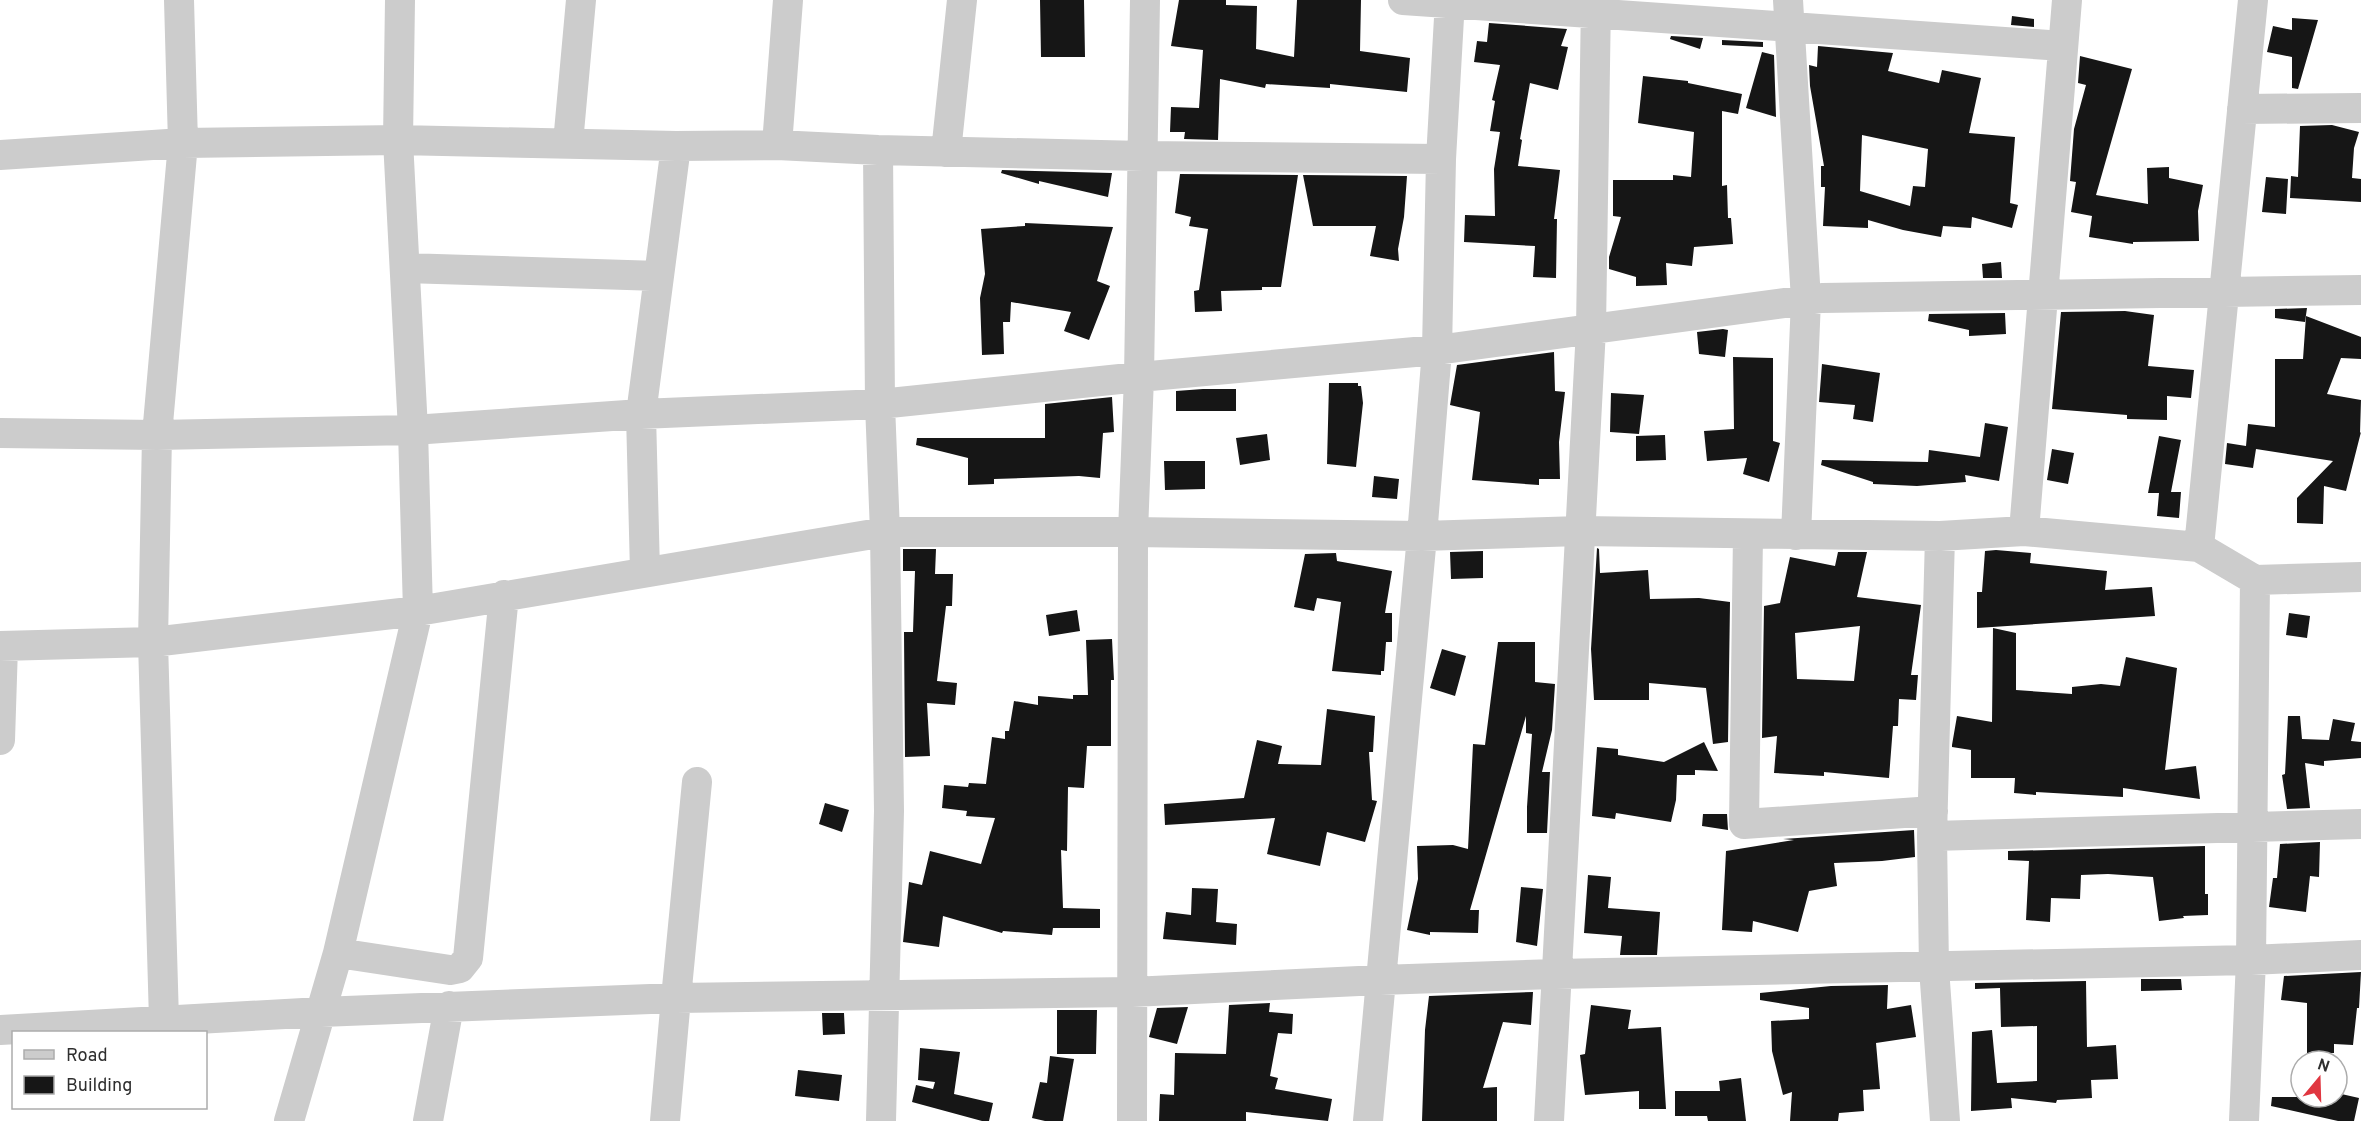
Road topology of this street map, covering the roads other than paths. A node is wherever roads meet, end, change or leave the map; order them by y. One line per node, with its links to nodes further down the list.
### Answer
1 (179, 0): 17 (street)
2 (400, 0): 16 (street)
3 (581, 0): 18 (street)
4 (788, 0): 19 (street)
5 (962, 0): 22 (street)
6 (1145, 0): 24 (street)
7 (1403, 0): 10 (street)
8 (2067, 0): 13 (street)
9 (2253, 0): 15 (street)
10 (1450, 2): 11 (street); 25 (street)
11 (1596, 7): 12 (street); 32 (street)
12 (1789, 13): 13 (street); 31 (street)
13 (2063, 46): 30 (street)
14 (2361, 108): 15 (street)
15 (2242, 109): 29 (street)
16 (398, 140): 17 (street); 18 (street); 26 (street)
17 (183, 143): 23 (street); 39 (street)
18 (568, 143): 20 (street)
19 (777, 145): 20 (street); 21 (street)
20 (676, 146): 27 (street)
21 (878, 150): 22 (street); 35 (street)
22 (946, 152): 24 (street)
23 (0, 155)
24 (1143, 156): 25 (street); 34 (street)
25 (1441, 159): 33 (street)
26 (405, 268): 27 (street); 37 (street)
27 (659, 276): 36 (street)
28 (2361, 290): 29 (street)
29 (2224, 292): 30 (street); 48 (street)
30 (2042, 294): 31 (street); 41 (street)
31 (1806, 300): 32 (street); 45 (street)
32 (1591, 329): 33 (street); 40 (street)
33 (1437, 350): 34 (street); 47 (street)
34 (1139, 377): 35 (street); 43 (street)
35 (880, 404): 36 (street); 42 (street)
36 (641, 414): 37 (street); 49 (street)
37 (413, 430): 39 (street); 53 (street)
38 (0, 433): 39 (street)
39 (157, 435): 54 (street)
40 (1580, 531): 44 (street); 47 (street); 65 (street)
41 (2024, 531): 46 (street); 48 (street)
42 (885, 532): 43 (street); 49 (street); 68 (street)
43 (1133, 532): 47 (street); 67 (street)
44 (1748, 534): 45 (street); 58 (street)
45 (1796, 535): 46 (street)
46 (1940, 536): 58 (street)
47 (1422, 537): 66 (street)
48 (2199, 547): 51 (street)
49 (645, 572): 52 (street)
50 (2361, 577): 51 (street)
51 (2254, 580): 60 (street)
52 (504, 595): 53 (street); 61 (street)
53 (418, 611): 54 (street); 61 (street)
54 (153, 642): 55 (street); 72 (street)
55 (2, 646): 56 (street)
56 (0, 741)
57 (697, 782): 69 (street)
58 (1933, 824): 60 (street); 64 (street)
59 (2361, 824): 60 (street)
60 (2251, 827): 63 (street)
61 (338, 953): 71 (street)
62 (2361, 955): 63 (street)
63 (2251, 960): 64 (street); 82 (street)
64 (1934, 968): 65 (street); 81 (street)
65 (1556, 974): 66 (street); 80 (street)
66 (1380, 980): 67 (street); 79 (street)
67 (1132, 992): 68 (street); 78 (street)
68 (885, 994): 69 (street); 77 (street)
69 (676, 998): 70 (street); 76 (street)
70 (449, 1006): 71 (street); 75 (street)
71 (321, 1011): 72 (street); 74 (street)
72 (164, 1020): 73 (street)
73 (0, 1030)
74 (289, 1121)
75 (428, 1121)
76 (665, 1121)
77 (881, 1121)
78 (1132, 1121)
79 (1368, 1121)
80 (1549, 1121)
81 (1945, 1121)
82 (2244, 1121)

